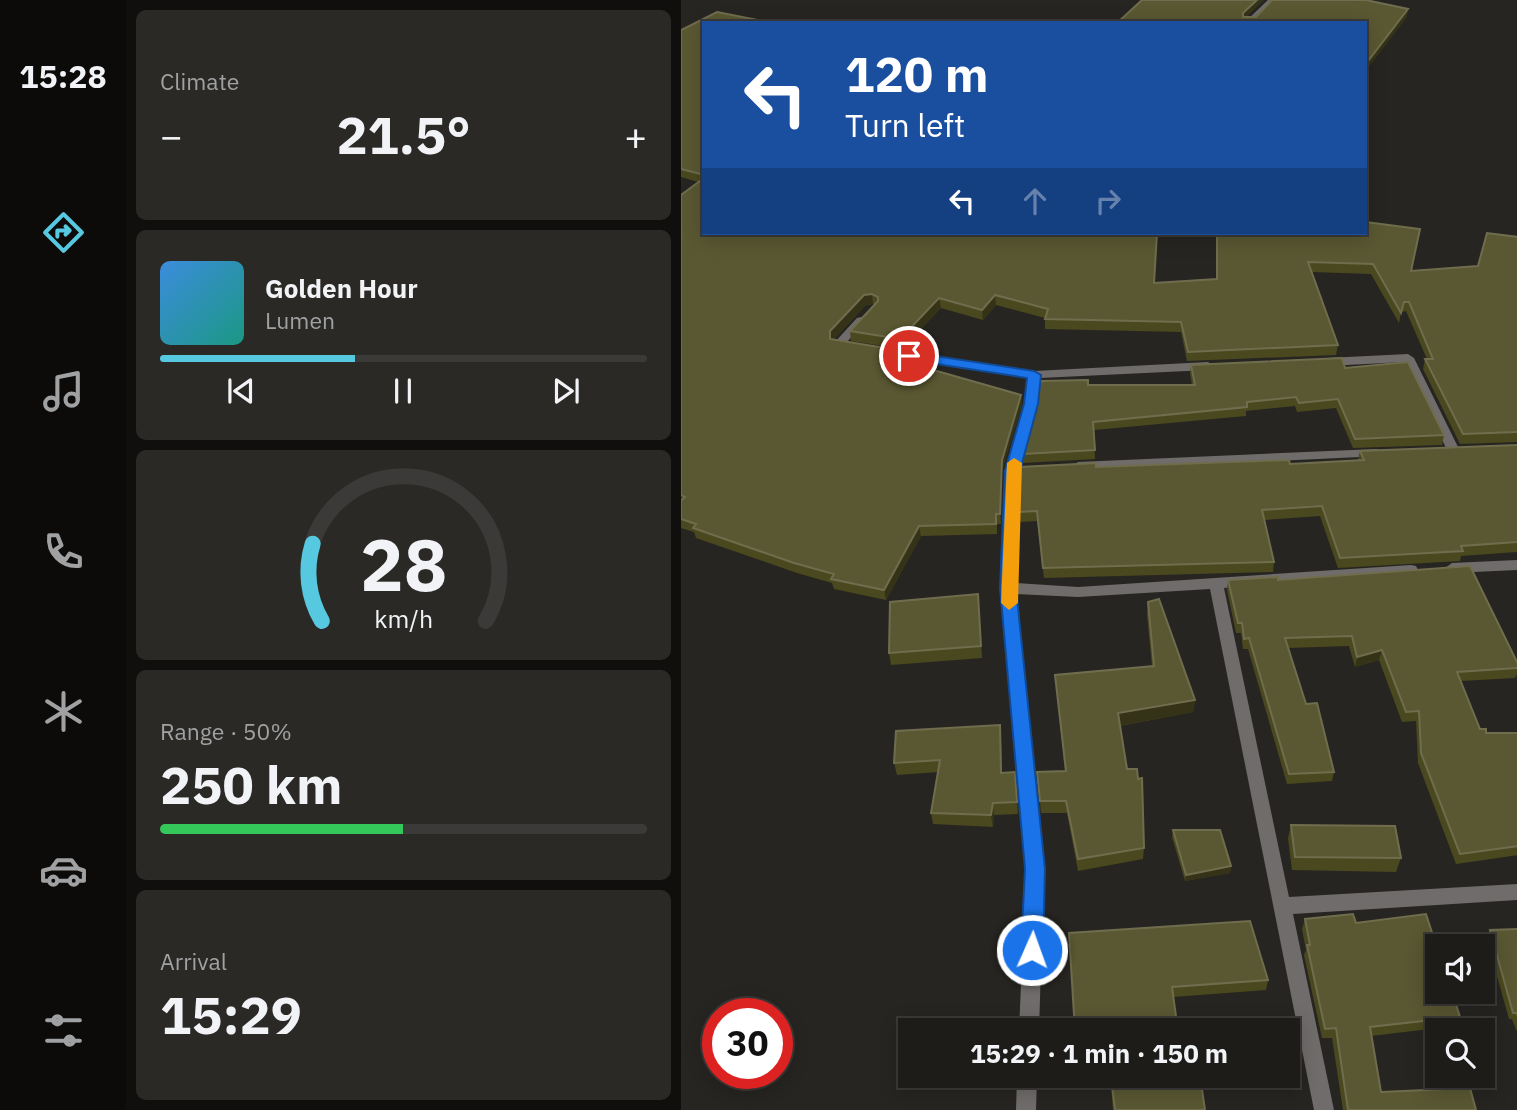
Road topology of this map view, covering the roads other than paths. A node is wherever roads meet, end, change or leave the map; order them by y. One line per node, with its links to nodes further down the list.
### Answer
1 (1272, 0): 2 (street)
2 (1250, 21)
3 (872, 309): 6 (street)
4 (1310, 362): 7 (street)
5 (1227, 366): 6 (street)
6 (1034, 375): 12 (street)
7 (1480, 450)
8 (1385, 453): 9 (street)
9 (1068, 467)
10 (1517, 565): 11 (street)
11 (1216, 582): 12 (street); 14 (street)
12 (1008, 588): 15 (street)
13 (1517, 892): 14 (street)
14 (1282, 906): 18 (street)
15 (1029, 1018)
16 (1027, 1088): 17 (street)
17 (1026, 1110)
18 (1324, 1110)

